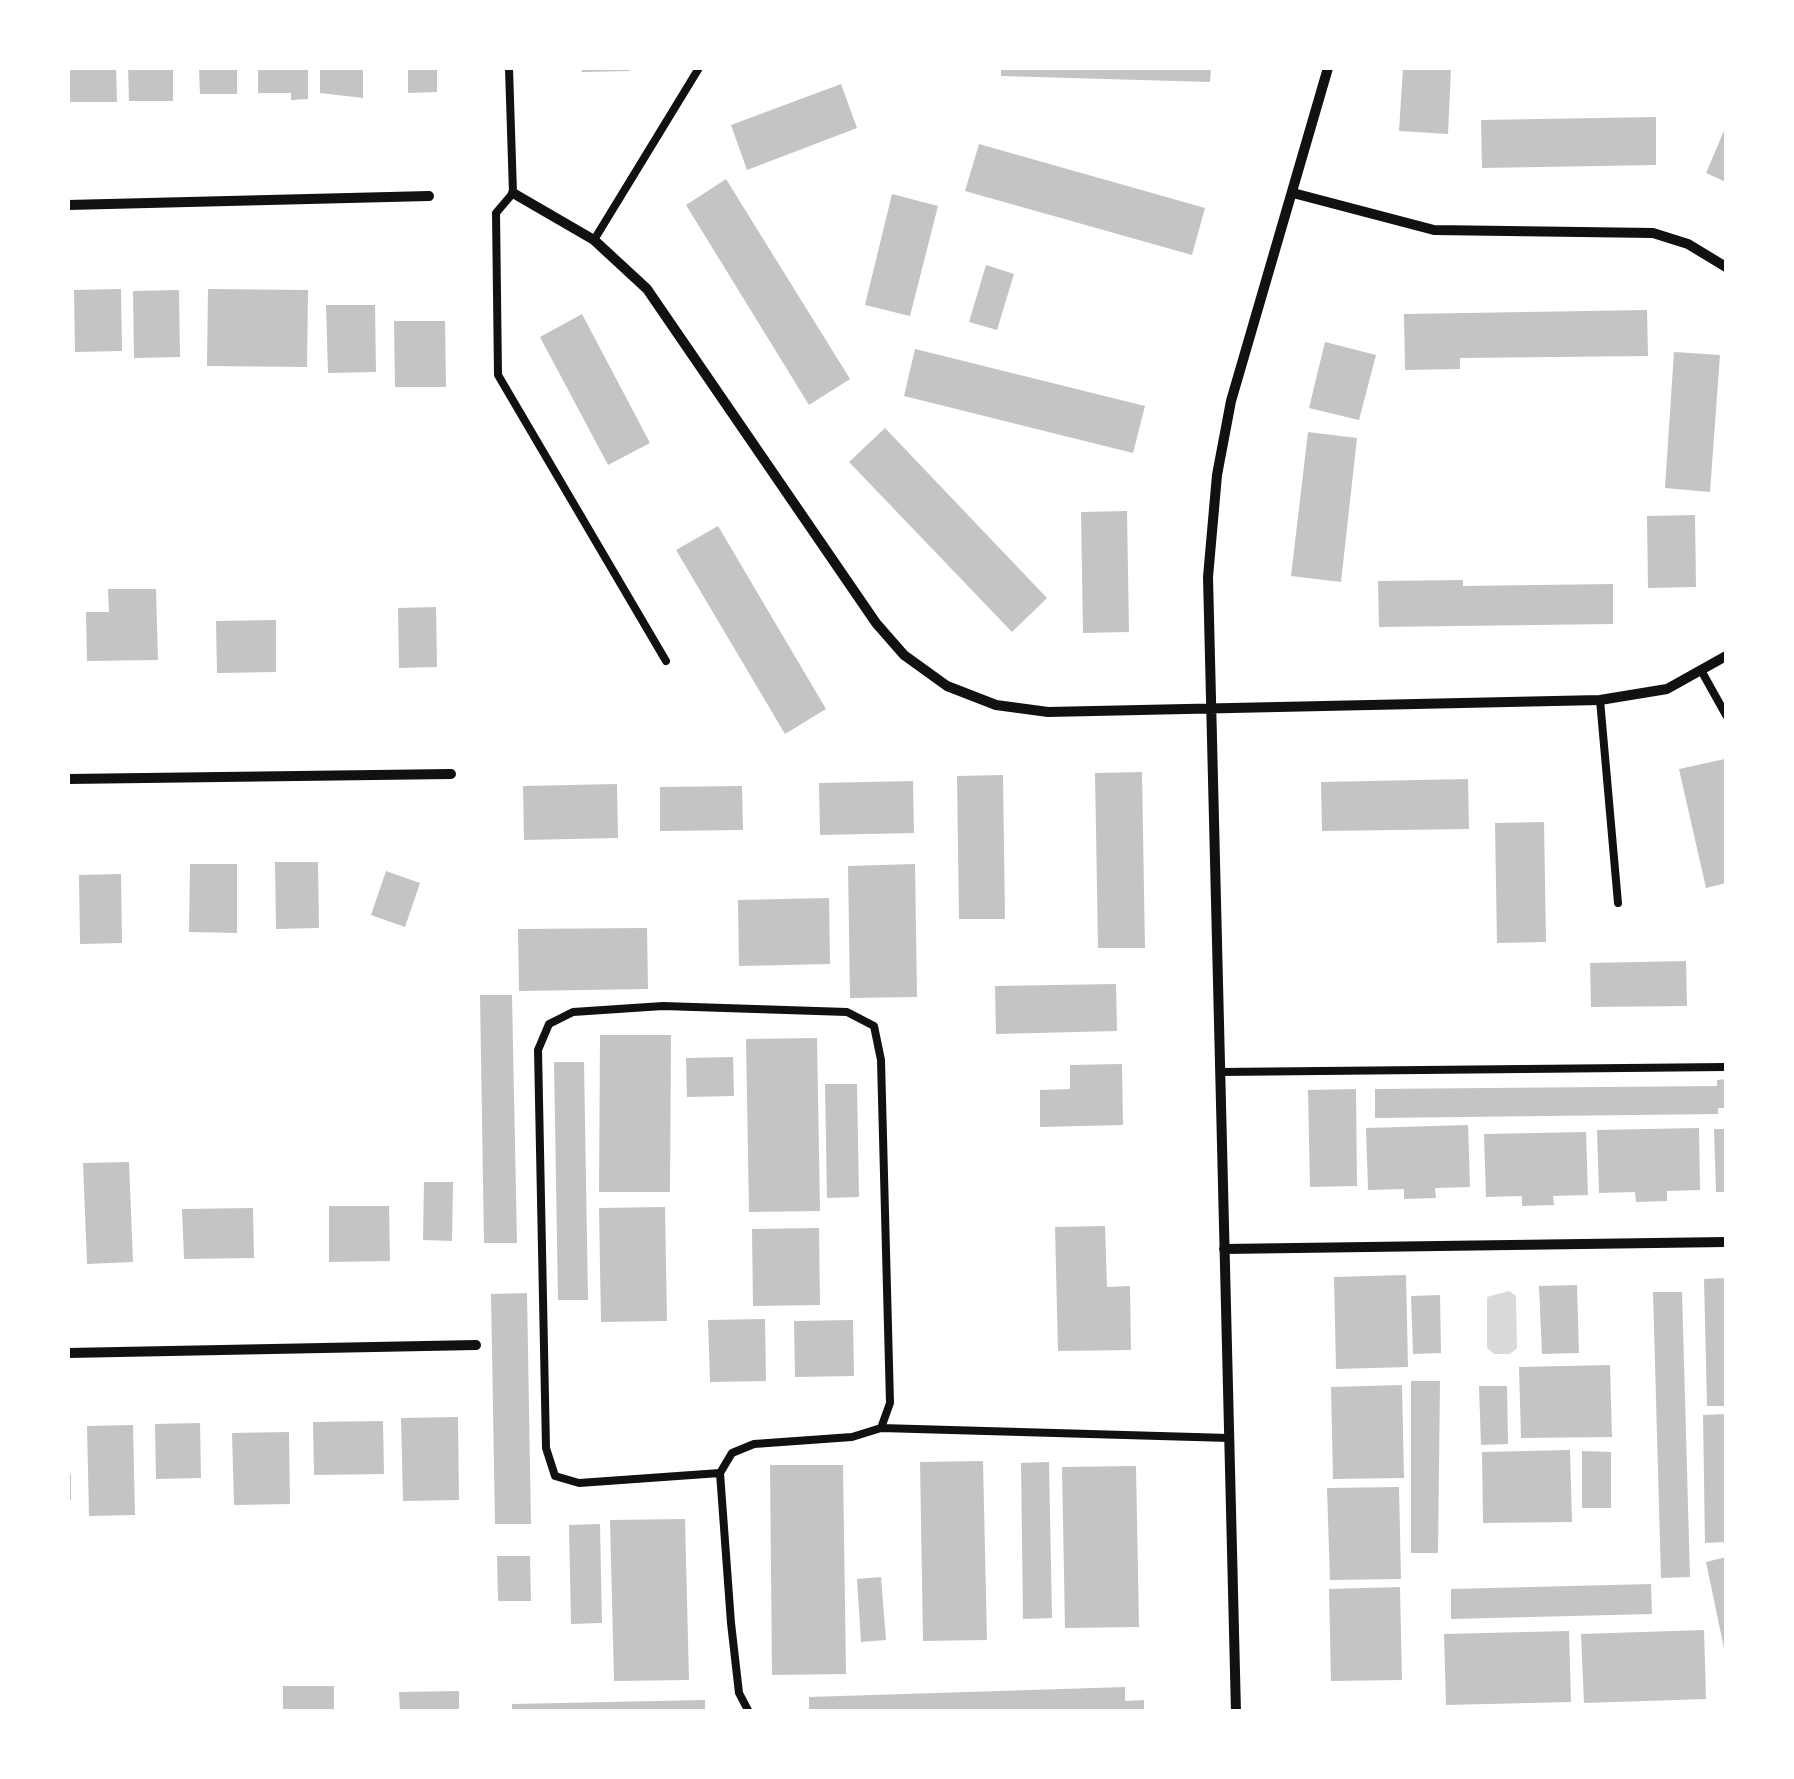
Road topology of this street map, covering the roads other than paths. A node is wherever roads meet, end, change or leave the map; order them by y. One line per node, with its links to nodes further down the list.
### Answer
1 (510, 68): 4 (lane)
2 (699, 68): 8 (lane)
3 (1328, 68): 5 (street)
4 (513, 193): 8 (street); 11 (lane)
5 (1293, 194): 9 (street); 14 (street)
6 (428, 196): 7 (street)
7 (68, 205)
8 (594, 240): 14 (street)
9 (1726, 267)
10 (1726, 656): 12 (street)
11 (666, 661)
12 (1702, 672): 13 (street); 15 (lane)
13 (1600, 700): 14 (street); 18 (lane)
14 (1210, 706): 20 (street)
15 (1726, 715)
16 (451, 774): 17 (street)
17 (68, 779)
18 (1618, 904)
19 (1726, 1067): 20 (lane)
20 (1220, 1072): 22 (street)
21 (1726, 1242): 22 (street)
22 (1224, 1249): 26 (street)
23 (476, 1344): 24 (street)
24 (68, 1353)
25 (880, 1428): 26 (lane); 27 (lane); 27 (lane)
26 (1230, 1438): 29 (street)
27 (720, 1473): 28 (lane)
28 (749, 1712)
29 (1236, 1712)

